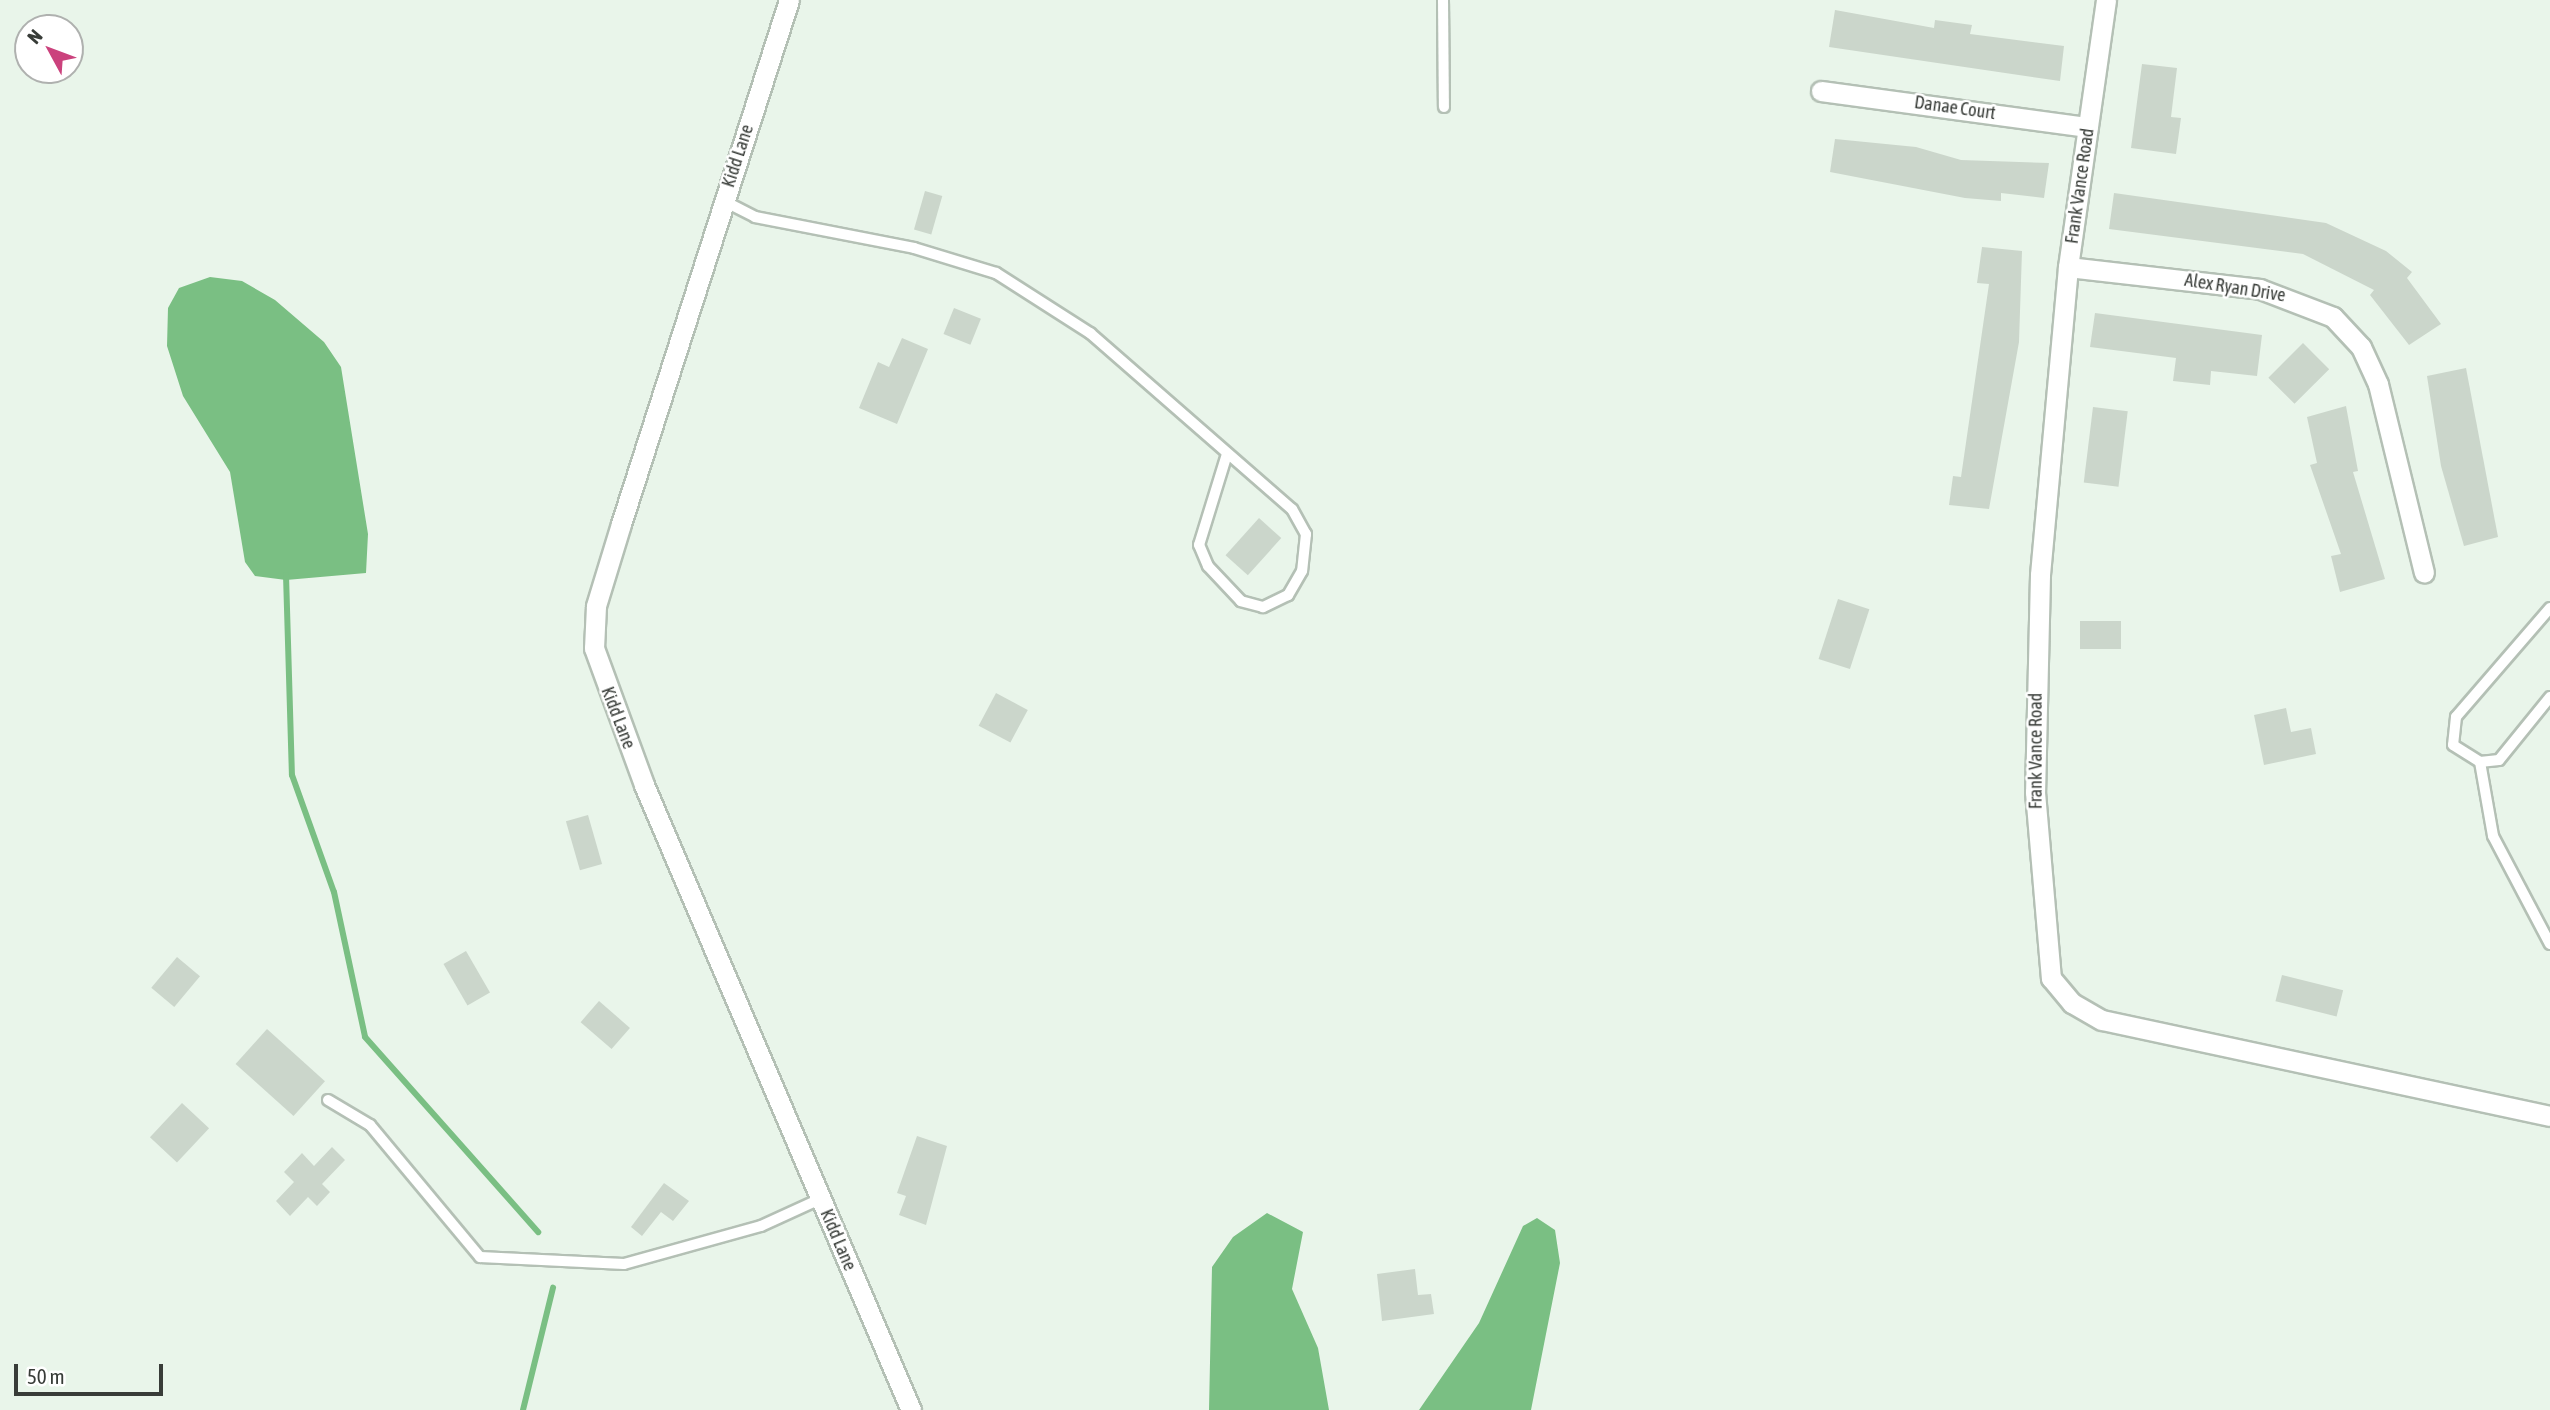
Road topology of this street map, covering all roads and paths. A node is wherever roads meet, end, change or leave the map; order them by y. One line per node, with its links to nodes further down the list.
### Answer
1 (789, 0): 7 (street, Kidd Lane)
2 (1443, 0): 5 (lane)
3 (2106, 0): 6 (street, Frank Vance Road)
4 (1821, 90): 6 (street, Danae Court)
5 (1444, 107)
6 (2088, 127): 8 (street, Frank Vance Road)
7 (723, 201): 9 (lane); 17 (street, Kidd Lane)
8 (2068, 267): 10 (street, Alex Ryan Drive); 16 (street, Frank Vance Road)
9 (1227, 454): 9 (lane)
10 (2424, 572)
11 (2550, 608): 13 (lane)
12 (2550, 697): 13 (lane)
13 (2480, 762): 14 (lane)
14 (2550, 944)
15 (328, 1100): 17 (lane)
16 (2550, 1116)
17 (820, 1199): 18 (street, Kidd Lane)
18 (911, 1410)

